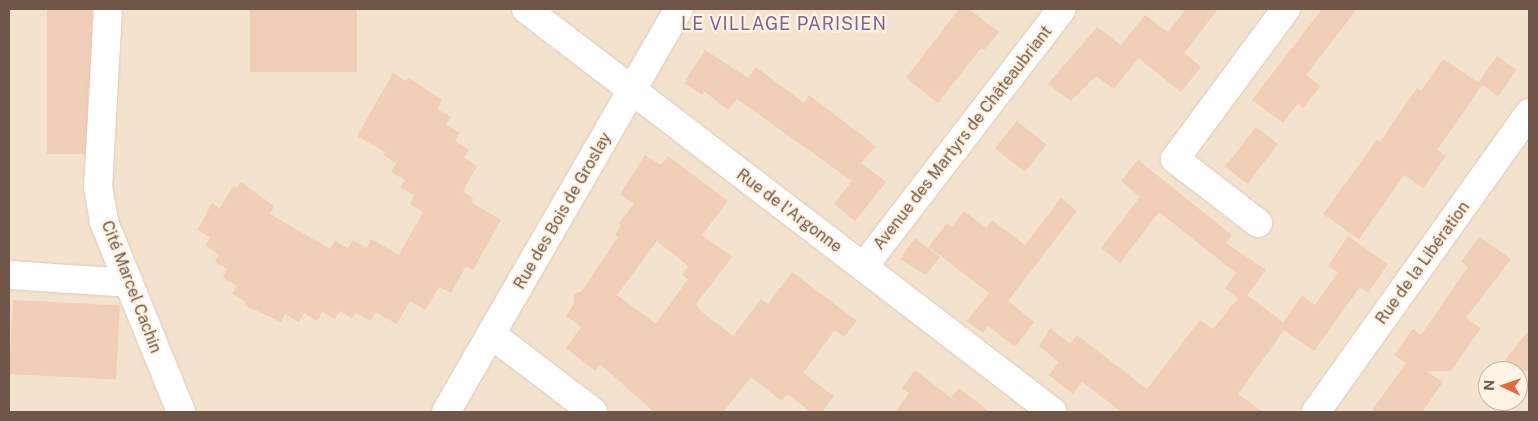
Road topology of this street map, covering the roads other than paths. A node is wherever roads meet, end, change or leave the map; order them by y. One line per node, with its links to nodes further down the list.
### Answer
1 (108, 9): 11 (street, Cité Marcel Cachin)
2 (526, 9): 6 (street, Rue de l'Argonne)
3 (679, 9): 6 (street, Rue des Bois de Groslay)
4 (1062, 9): 9 (street, Avenue des Martyrs de Châteaubriant)
5 (1286, 9): 8 (street)
6 (631, 91): 9 (street, Rue de l'Argonne); 12 (street, Rue des Bois de Groslay)
7 (1529, 113): 17 (street, Rue de la Libération)
8 (1258, 223)
9 (864, 266): 16 (street, Rue de l'Argonne)
10 (9, 276): 11 (street)
11 (129, 283): 13 (street, Cité Marcel Cachin)
12 (492, 335): 14 (street, Rue des Bois de Groslay); 15 (street)
13 (181, 412)
14 (446, 412)
15 (593, 412)
16 (1053, 412)
17 (1316, 412)

